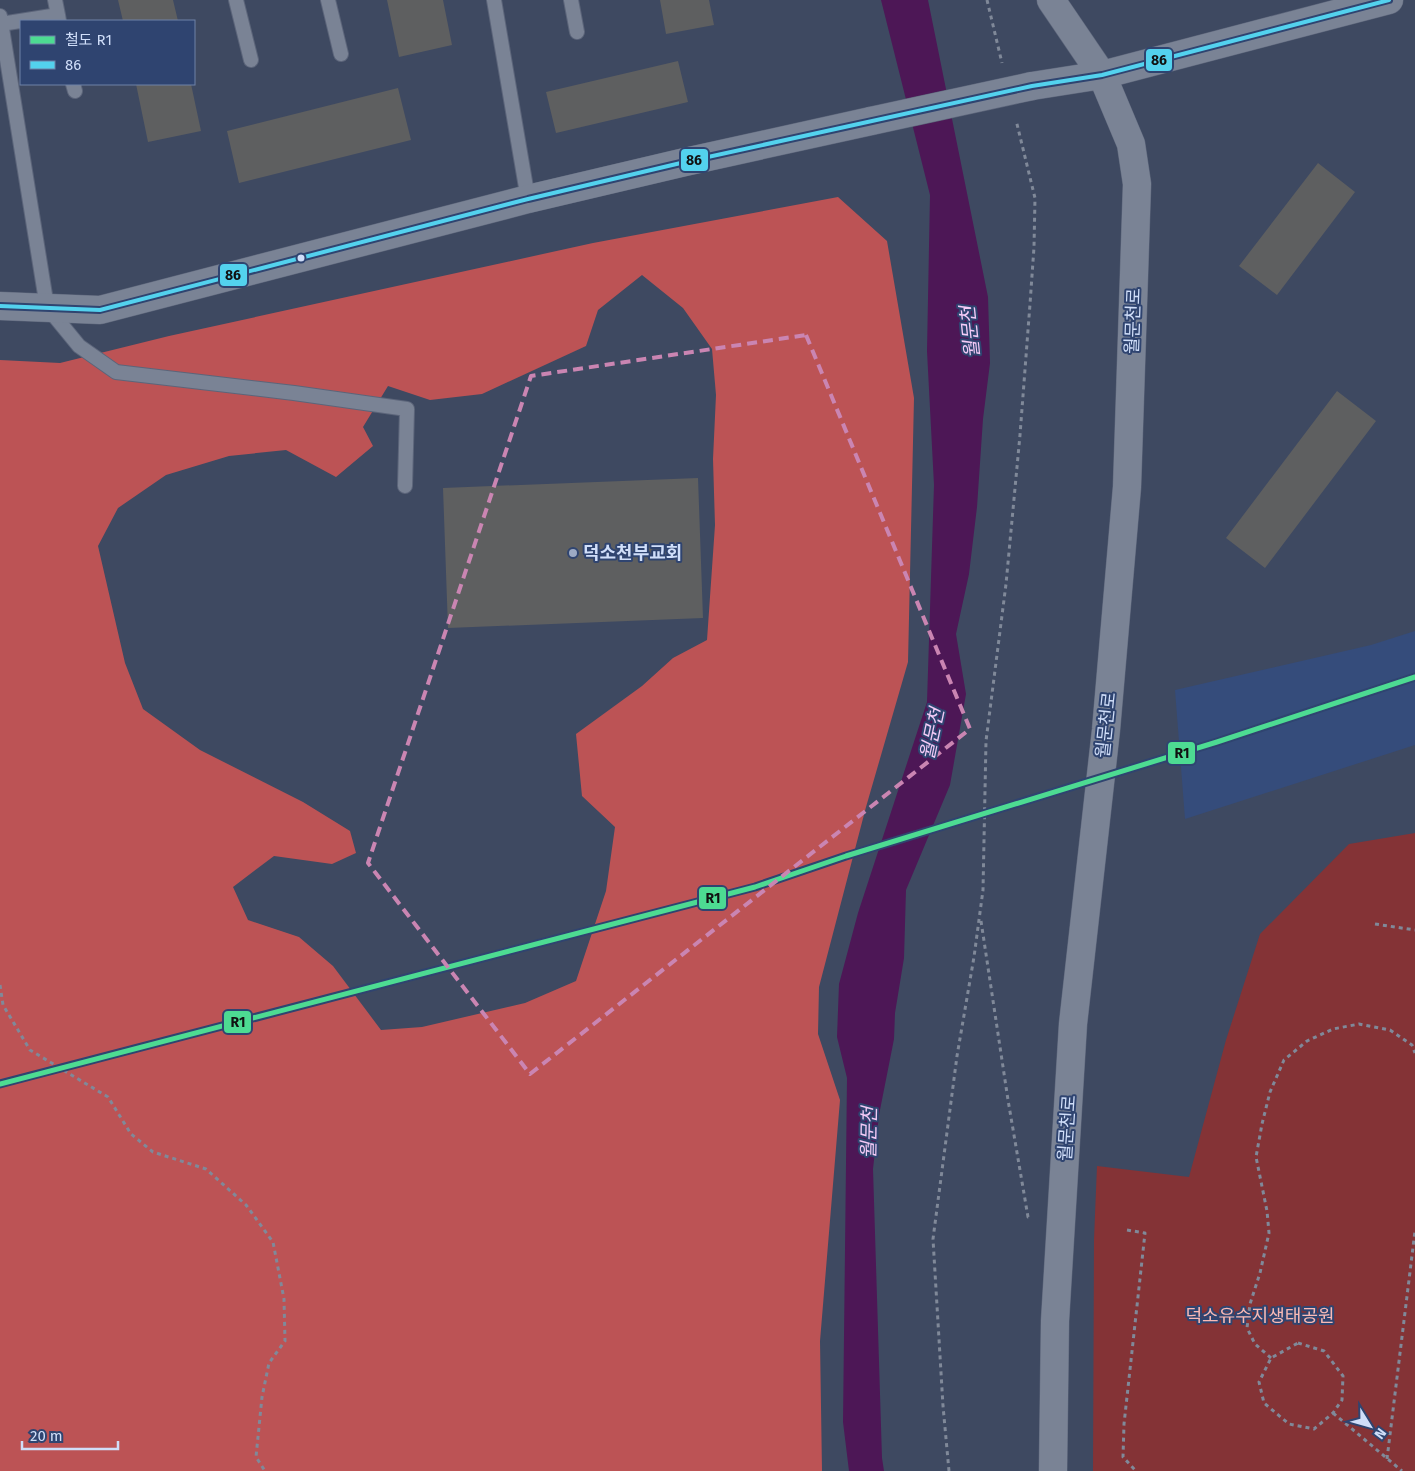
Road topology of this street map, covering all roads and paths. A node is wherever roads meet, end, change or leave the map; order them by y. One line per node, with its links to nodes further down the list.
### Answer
1 (56, 0): 9 (lane)
2 (236, 0): 13 (lane)
3 (328, 0): 12 (lane)
4 (494, 0): 17 (lane)
5 (571, 0): 11 (lane)
6 (987, 0): 14 (path)
7 (1051, 0): 15 (street, 월문천로)
8 (1388, 0): 15 (street)
9 (58, 18): 10 (lane)
10 (1, 20): 19 (lane)
11 (577, 32)
12 (341, 54)
13 (251, 60)
14 (1003, 64)
15 (1102, 75): 17 (street, bridge); 34 (street, 월문천로)
16 (1014, 112): 21 (path)
17 (528, 198): 19 (street)
18 (0, 306): 19 (street)
19 (47, 307): 20 (lane)
20 (405, 486)
21 (980, 915): 26 (path); 33 (path)
22 (1375, 924): 23 (path)
23 (1415, 930)
24 (0, 985): 32 (path)
25 (1415, 1053): 29 (path)
26 (1034, 1217)
27 (1127, 1230): 35 (path)
28 (1415, 1231): 31 (path)
29 (1271, 1358): 30 (path); 30 (path)
30 (1333, 1413): 31 (path)
31 (1387, 1459): 36 (path)
32 (265, 1471)
33 (949, 1471)
34 (1053, 1471)
35 (1136, 1471)
36 (1402, 1471)

